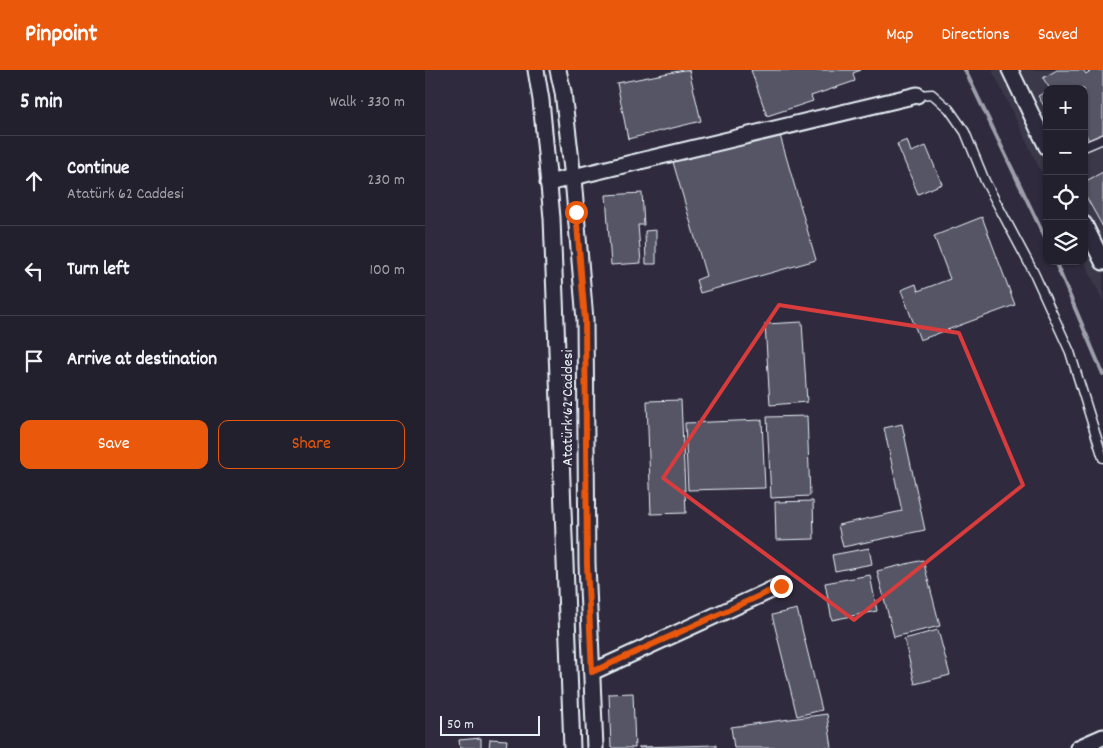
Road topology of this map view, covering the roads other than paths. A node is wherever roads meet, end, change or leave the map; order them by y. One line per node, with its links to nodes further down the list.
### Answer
1 (536, 70): 9 (street, Atatürk 62 Caddesi)
2 (558, 70): 8 (street, Atatürk 62 Caddesi)
3 (1014, 73): 5 (street)
4 (917, 95): 8 (street); 12 (lane)
5 (1043, 138)
6 (1103, 139): 7 (lane)
7 (1088, 145)
8 (573, 178): 9 (street); 14 (street, Atatürk 62 Caddesi)
9 (549, 183): 16 (street, Atatürk 62 Caddesi)
10 (1088, 232): 11 (street)
11 (1103, 262)
12 (1103, 458)
13 (781, 586): 14 (street)
14 (592, 672): 17 (street, Atatürk 62 Caddesi)
15 (1103, 737): 18 (street)
16 (572, 748)
17 (595, 748)
18 (1078, 748)

